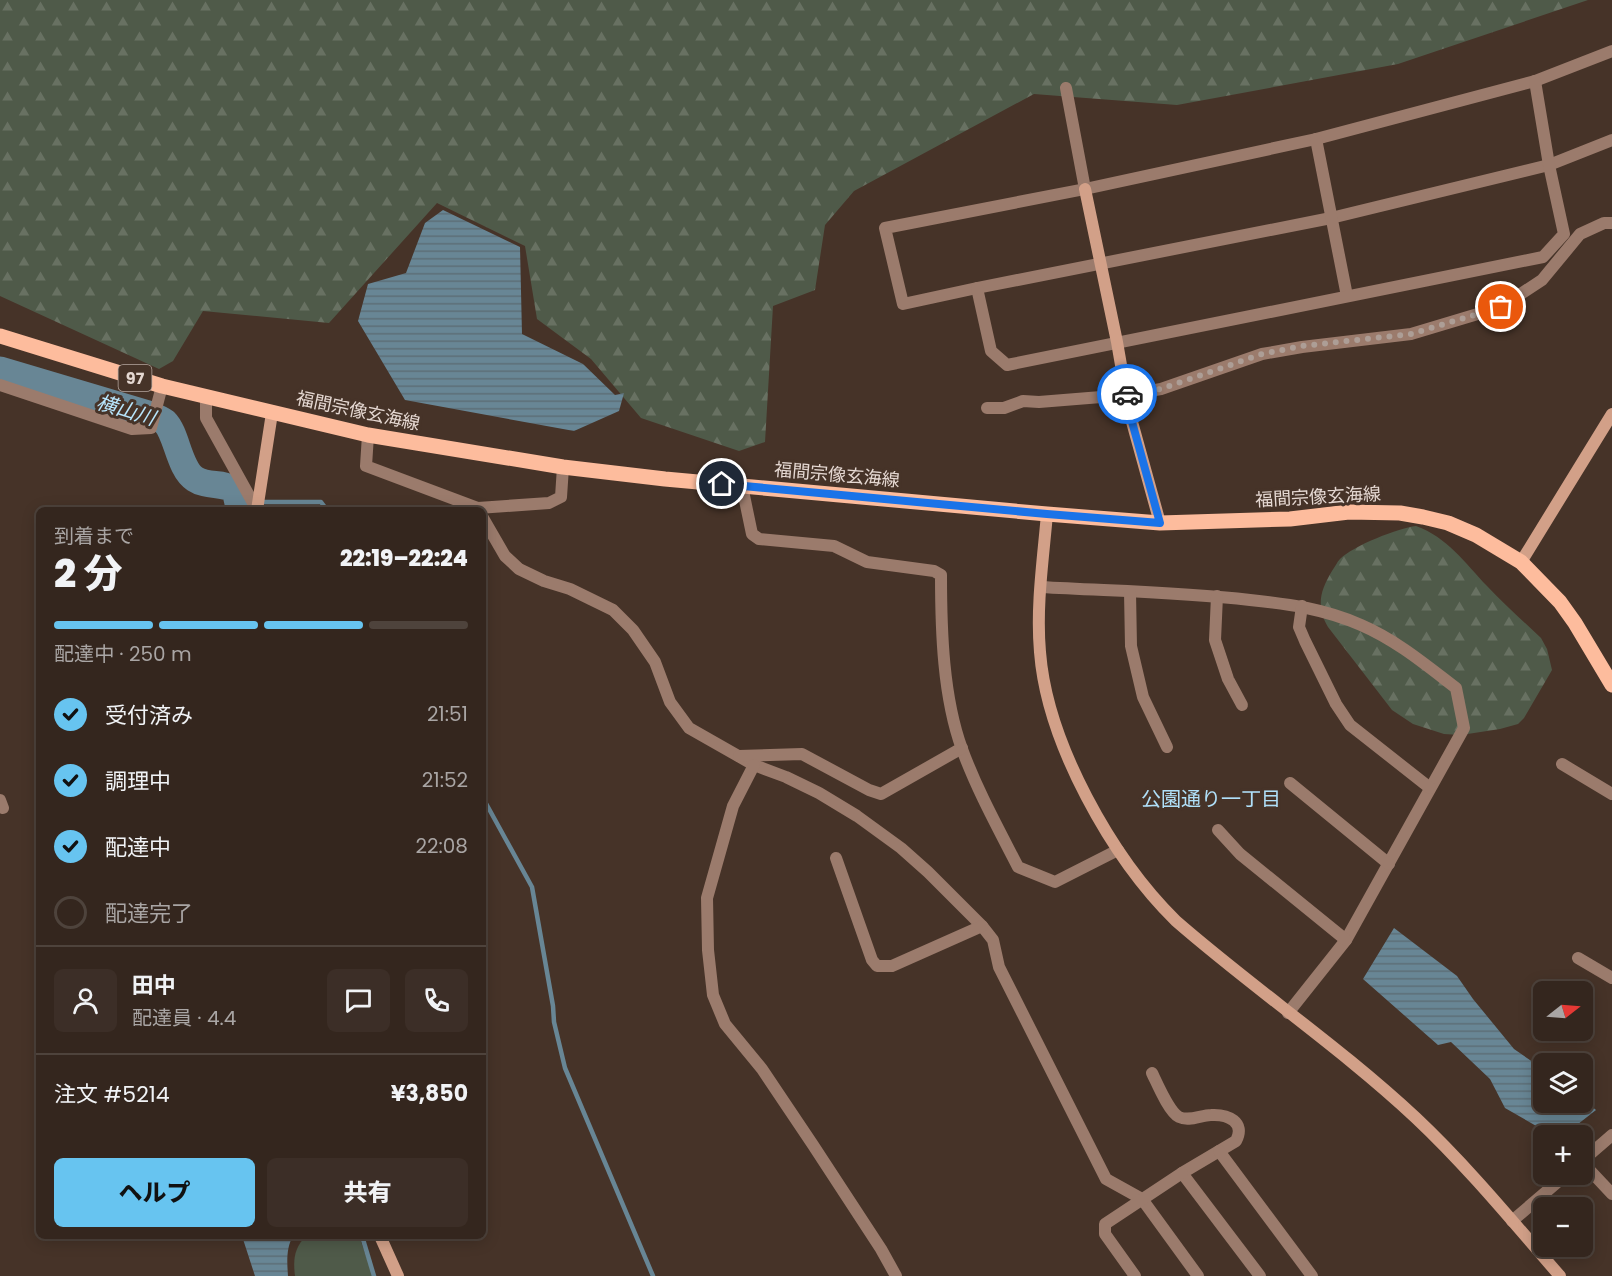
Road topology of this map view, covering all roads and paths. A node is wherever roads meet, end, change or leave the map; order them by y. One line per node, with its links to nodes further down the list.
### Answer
1 (1612, 51): 2 (street)
2 (1535, 81): 4 (street); 6 (street)
3 (1066, 88): 7 (street)
4 (1316, 139): 7 (street); 8 (street)
5 (1612, 140): 6 (street)
6 (1549, 165): 8 (street); 12 (street)
7 (1085, 189): 10 (street); 11 (street)
8 (1331, 218): 10 (street); 12 (street)
9 (1612, 223): 17 (street)
10 (1101, 263): 11 (street); 14 (street)
11 (976, 288): 14 (street)
12 (1347, 296): 14 (street)
13 (0, 336): 16 (main road, 福間宗像玄海線 / 97)
14 (1117, 342): 17 (street)
15 (0, 385): 16 (street)
16 (162, 386): 18 (main road, 福間宗像玄海線 / 97)
17 (1126, 394): 19 (street); 31 (street)
18 (206, 397): 20 (main road, 福間宗像玄海線 / 97); 25 (street)
19 (987, 408)
20 (272, 413): 22 (main road, 福間宗像玄海線 / 97); 26 (street)
21 (1612, 414): 32 (street)
22 (368, 435): 23 (main road, 福間宗像玄海線 / 97); 27 (street)
23 (562, 466): 24 (main road, 福間宗像玄海線 / 97); 28 (street)
24 (742, 486): 29 (main road, 福間宗像玄海線 / 97); 40 (street)
25 (255, 507)
26 (257, 507)
27 (468, 507)
28 (486, 511)
29 (1047, 514): 31 (main road, 福間宗像玄海線 / 97); 33 (street)
30 (486, 523): 41 (street)
31 (1160, 523): 32 (main road, 福間宗像玄海線 / 97)
32 (1521, 562): 37 (main road, 福間宗像玄海線 / 97)
33 (1041, 587): 34 (street); 48 (street)
34 (1131, 592): 35 (street); 39 (street)
35 (1217, 596): 36 (street); 38 (street)
36 (1302, 606): 45 (street); 45 (street)
37 (1612, 685)
38 (1242, 705)
39 (1167, 747)
40 (962, 748): 41 (street); 48 (street)
41 (738, 756): 43 (street)
42 (1562, 764): 46 (street)
43 (754, 765): 51 (street); 68 (street)
44 (1290, 783): 50 (street)
45 (1430, 788): 50 (street)
46 (1612, 794)
47 (1218, 830): 52 (street)
48 (1118, 850): 55 (street)
49 (836, 858): 51 (street)
50 (1389, 864): 52 (street)
51 (982, 926): 64 (street)
52 (1346, 940): 55 (street)
53 (1578, 958): 54 (street)
54 (1612, 978)
55 (1288, 1013): 65 (street)
56 (1152, 1073): 58 (street)
57 (1612, 1136): 59 (street)
58 (1219, 1151): 60 (street); 72 (street)
59 (1593, 1152)
60 (1182, 1173): 64 (street); 71 (street)
61 (1593, 1174): 63 (street)
62 (1554, 1185): 65 (street)
63 (1612, 1194)
64 (1143, 1199): 69 (street); 70 (street)
65 (1512, 1221): 73 (street)
66 (381, 1239): 67 (street)
67 (398, 1276)
68 (896, 1276)
69 (1135, 1276)
70 (1197, 1276)
71 (1260, 1276)
72 (1312, 1276)
73 (1560, 1276)

